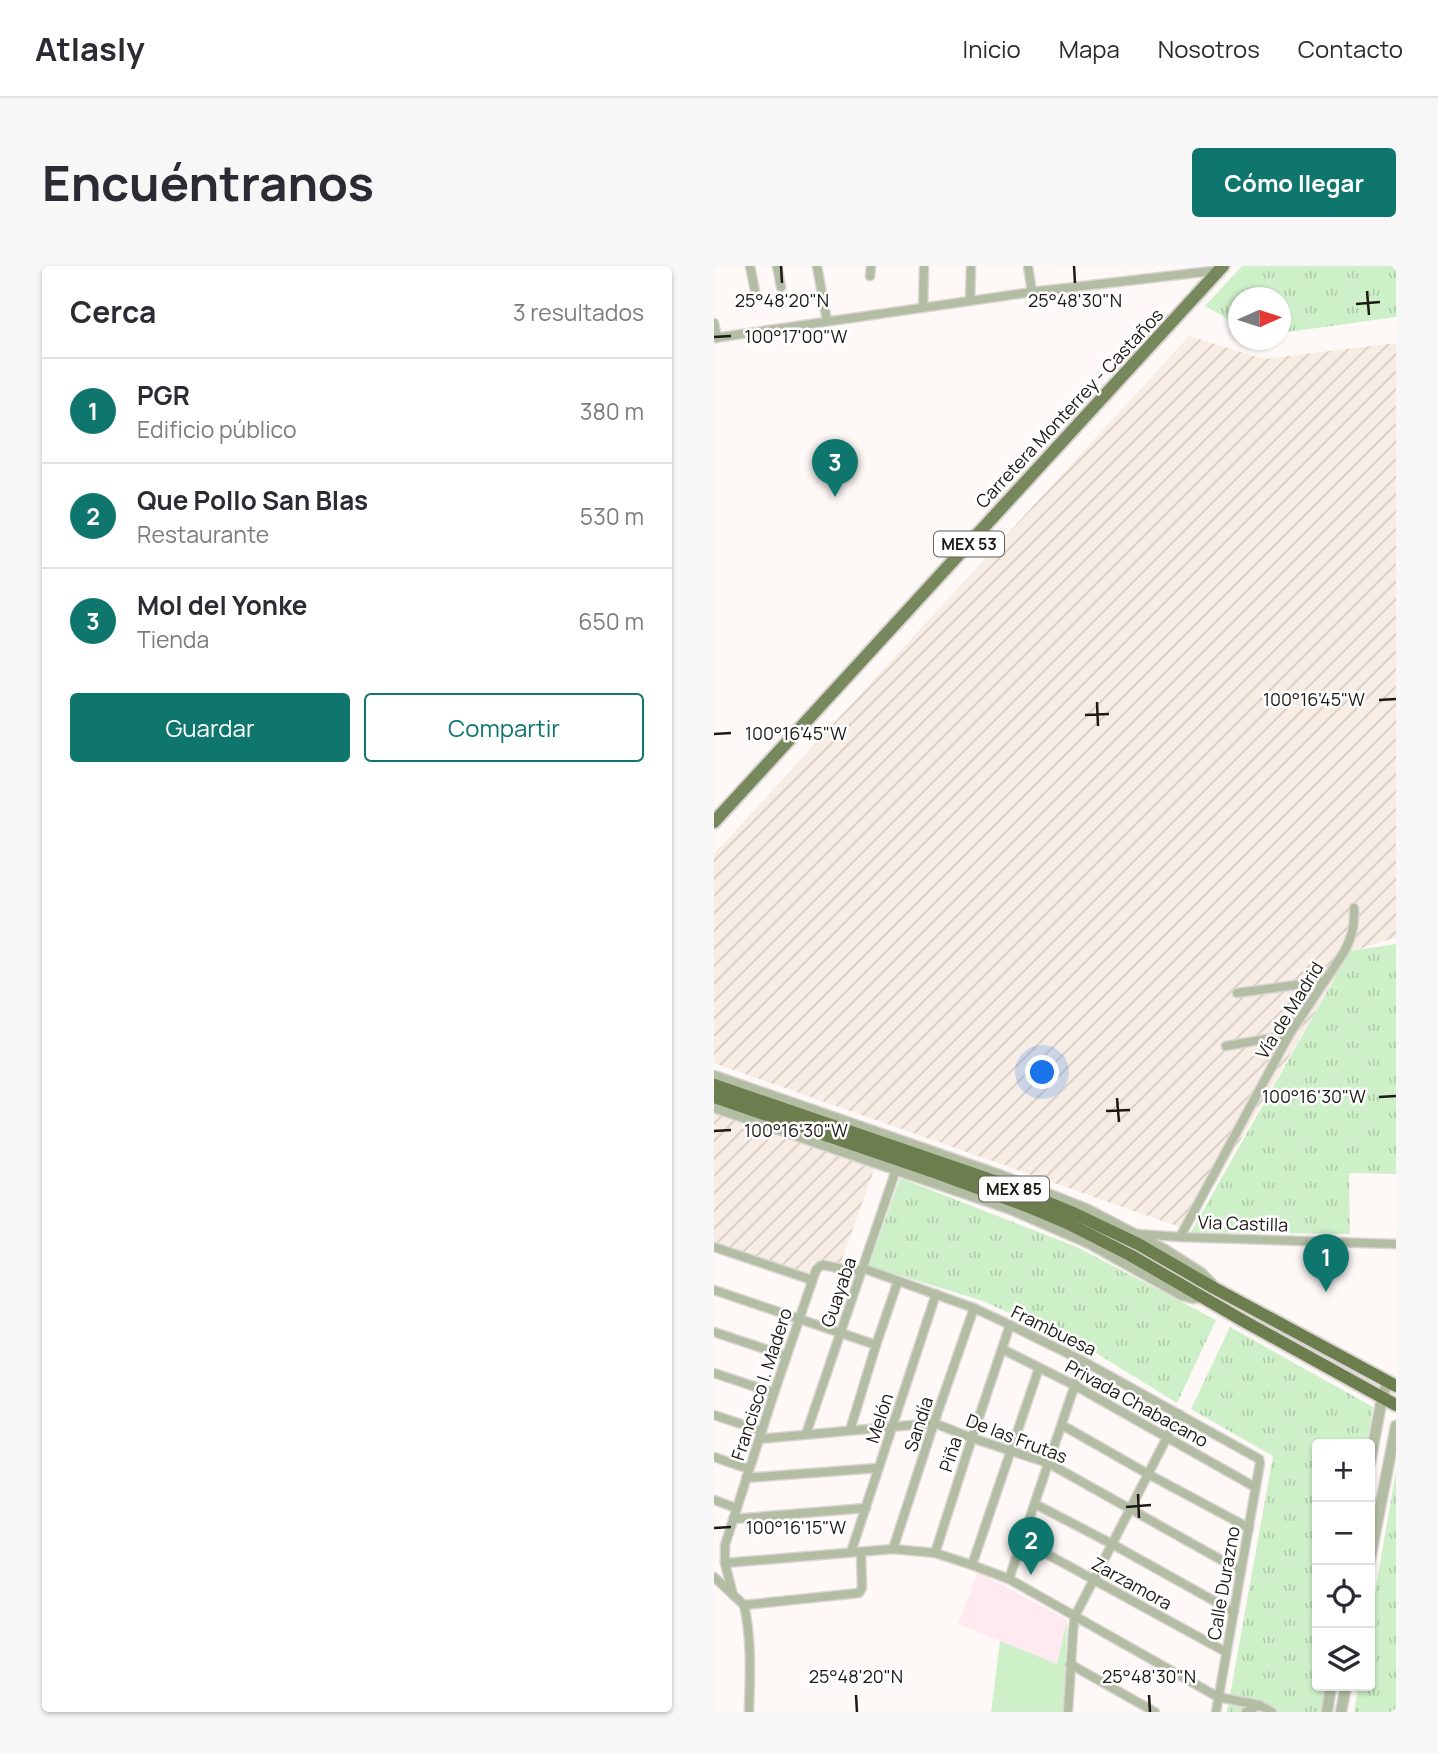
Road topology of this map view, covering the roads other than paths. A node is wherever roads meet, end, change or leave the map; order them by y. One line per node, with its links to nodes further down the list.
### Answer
1 (750, 266): 11 (street)
2 (777, 266): 10 (street)
3 (817, 266): 15 (street)
4 (871, 266): 9 (street)
5 (924, 266): 14 (street)
6 (971, 266): 13 (street)
7 (1028, 266): 12 (street)
8 (1222, 268): 12 (street); 18 (main road, Carretera Monterrey - Castaños / MEX 53)
9 (870, 276)
10 (781, 287)
11 (755, 291)
12 (1032, 292): 13 (street)
13 (970, 301): 14 (street)
14 (923, 308): 15 (street)
15 (827, 321): 17 (street)
16 (714, 323): 17 (street)
17 (715, 338)
18 (714, 822)
19 (1354, 908): 20 (street, Vía de Madrid)
20 (1325, 981): 21 (street); 22 (street, Vía de Madrid)
21 (1237, 993)
22 (1289, 1035): 23 (street); 31 (street, Vía de Madrid)
23 (1226, 1046)
24 (714, 1076): 30 (street)
25 (714, 1085): 28 (highway, MEX 85)
26 (714, 1097): 28 (highway, MEX 85)
27 (714, 1107): 29 (street)
28 (801, 1121): 29 (highway, MEX 85); 38 (highway, MEX 85)
29 (897, 1165): 35 (street, Guayaba); 55 (highway, MEX 85)
30 (1132, 1233): 31 (street, Via Castilla); 38 (street)
31 (1180, 1237): 32 (street, Via Castilla)
32 (1396, 1244)
33 (714, 1247): 36 (street)
34 (820, 1266): 35 (street, Frambuesa); 36 (street, Francisco I. Madero)
35 (862, 1269): 37 (street, Frambuesa); 45 (street, Guayaba)
36 (812, 1280): 42 (street, Francisco I. Madero)
37 (898, 1281): 40 (street, Frambuesa); 46 (street)
38 (1214, 1288): 53 (highway, MEX 85)
39 (714, 1290): 42 (street)
40 (936, 1294): 41 (street, Frambuesa); 61 (street, Melón)
41 (974, 1308): 43 (street, Frambuesa); 59 (street, Sandía)
42 (799, 1320): 45 (street); 48 (street, Francisco I. Madero)
43 (1010, 1325): 47 (street, Piña); 49 (street, Frambuesa)
44 (714, 1332): 48 (street)
45 (841, 1333): 46 (street); 64 (street, Guayaba)
46 (876, 1345): 63 (street)
47 (1002, 1349): 50 (street, Privada Chabacano); 67 (street, Piña)
48 (786, 1356): 54 (street, Francisco I. Madero)
49 (1083, 1361): 52 (street); 57 (street, Frambuesa)
50 (1039, 1368): 52 (street, Privada Chabacano); 69 (street)
51 (714, 1373): 54 (street)
52 (1074, 1385): 60 (street); 66 (street, Privada Chabacano)
53 (1394, 1385): 55 (street)
54 (774, 1394): 65 (street, Francisco I. Madero)
55 (1381, 1398): 56 (highway, MEX 85); 68 (street)
56 (1396, 1405)
57 (1179, 1414): 66 (street); 71 (street, Frambuesa)
58 (714, 1415): 65 (street)
59 (934, 1423): 61 (street, De las Frutas); 67 (street, De las Frutas); 89 (street, Sandía)
60 (1062, 1424): 72 (street); 75 (street)
61 (892, 1426): 63 (street, De las Frutas); 73 (street, Melón)
62 (1396, 1426): 84 (street)
63 (850, 1430): 64 (street, De las Frutas)
64 (806, 1434): 65 (street, De las Frutas)
65 (761, 1435): 74 (street, Francisco I. Madero)
66 (1167, 1437): 75 (street); 76 (street, Privada Chabacano)
67 (972, 1438): 69 (street, De las Frutas); 92 (street, Piña)
68 (1374, 1439)
69 (1010, 1450): 72 (street, De las Frutas); 94 (street)
70 (714, 1457): 74 (street)
71 (1260, 1460): 76 (street, Calle Durazno)
72 (1048, 1463): 78 (street); 81 (street, De las Frutas)
73 (878, 1468): 74 (street); 80 (street, Melón)
74 (748, 1474): 79 (street, Francisco I. Madero)
75 (1147, 1474): 81 (street); 83 (street)
76 (1255, 1487): 83 (street, Calle Durazno)
77 (714, 1500): 79 (street)
78 (1035, 1504): 86 (street); 87 (street)
79 (736, 1508): 82 (street, Francisco I. Madero)
80 (866, 1508): 82 (street); 90 (street, Melón)
81 (1129, 1508): 87 (street); 95 (street, De las Frutas)
82 (733, 1519): 88 (street, Francisco I. Madero)
83 (1249, 1528): 95 (street, Calle Durazno)
84 (1375, 1533)
85 (714, 1541): 88 (street)
86 (1023, 1541): 97 (street); 98 (street, Zarzamora)
87 (1112, 1544): 98 (street); 101 (street)
88 (725, 1545): 93 (street, Francisco I. Madero)
89 (893, 1549): 91 (street); 92 (street)
90 (851, 1552): 91 (street); 93 (street)
91 (861, 1552): 100 (street)
92 (935, 1553): 94 (street)
93 (725, 1563): 99 (street, Francisco I. Madero)
94 (972, 1564): 97 (street)
95 (1241, 1571): 101 (street, Calle Durazno)
96 (714, 1577): 99 (street)
97 (1009, 1579): 102 (street)
98 (1094, 1579): 102 (street); 103 (street, Zarzamora)
99 (733, 1595): 100 (street)
100 (744, 1605): 110 (street)
101 (1234, 1612): 103 (street, Calle Durazno)
102 (1075, 1616): 104 (street); 107 (street)
103 (1226, 1652): 107 (street, Calle Durazno)
104 (1070, 1664): 109 (street); 111 (street)
105 (1330, 1691): 115 (street)
106 (1345, 1691): 116 (street)
107 (1218, 1697): 108 (street); 112 (street, Calle Durazno)
108 (1259, 1705): 113 (street); 114 (street)
109 (1071, 1711)
110 (749, 1712)
111 (1154, 1712)
112 (1216, 1712)
113 (1245, 1712)
114 (1272, 1712)
115 (1327, 1712)
116 (1341, 1712)

